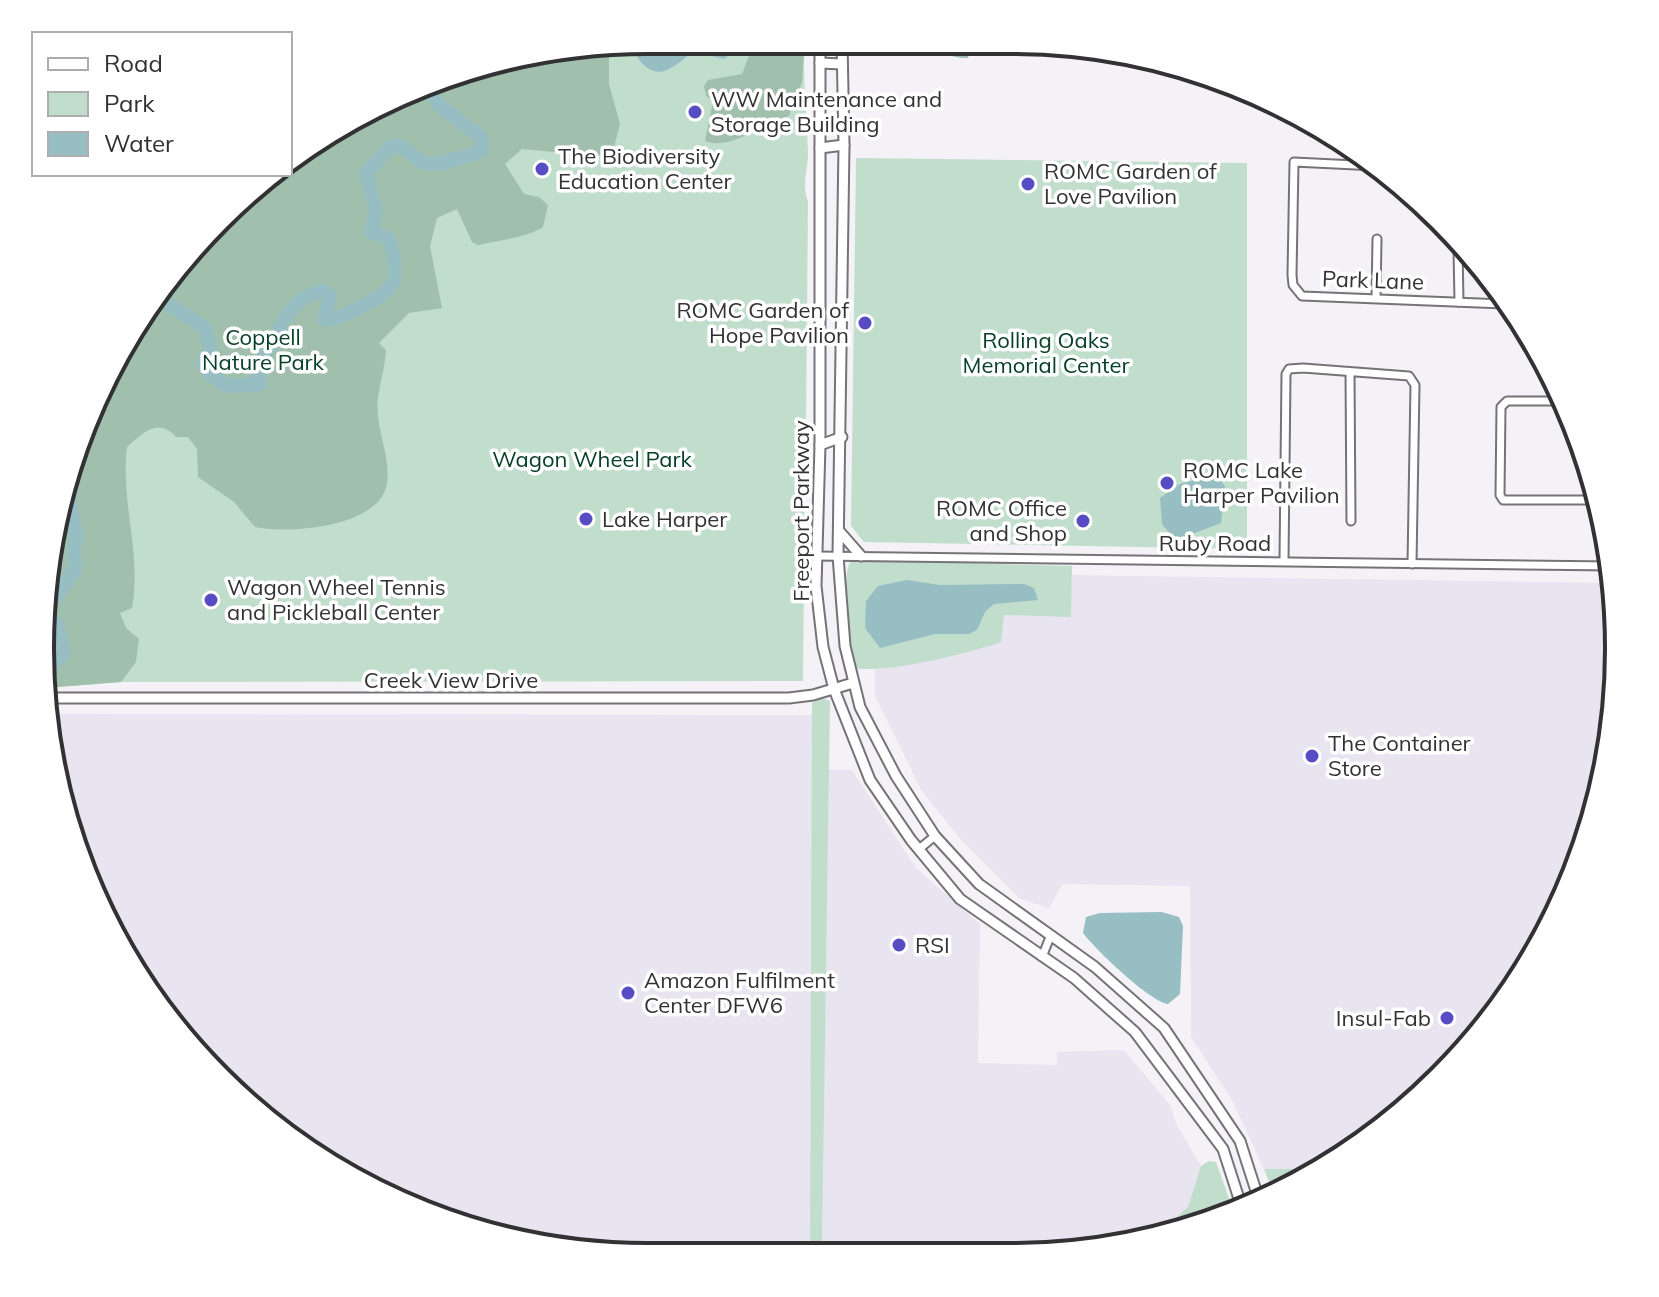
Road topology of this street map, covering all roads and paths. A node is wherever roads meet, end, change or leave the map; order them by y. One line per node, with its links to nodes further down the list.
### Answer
1 (820, 54): 3 (main road, Freeport Parkway)
2 (842, 54): 4 (main road, Freeport Parkway)
3 (820, 63): 4 (main road); 6 (main road, Freeport Parkway)
4 (842, 64): 5 (main road, Freeport Parkway)
5 (844, 145): 6 (main road); 16 (main road, Freeport Parkway)
6 (820, 148): 15 (main road, Freeport Parkway)
7 (1356, 165): 10 (street, Park Lane)
8 (1377, 239): 10 (street)
9 (1458, 258): 11 (street)
10 (1376, 298): 11 (street, Park Lane)
11 (1459, 302): 12 (street, Park Lane)
12 (1494, 304)
13 (1350, 372): 19 (street); 24 (street); 25 (street)
14 (1551, 401): 18 (street)
15 (820, 432): 16 (main road); 17 (main road, Freeport Parkway)
16 (842, 437): 17 (main road); 20 (main road, Freeport Parkway)
17 (820, 445): 21 (main road, Freeport Parkway)
18 (1586, 500)
19 (1351, 521)
20 (839, 529): 22 (main road, Freeport Parkway); 23 (main road)
21 (816, 556): 22 (street, Ruby Road); 28 (main road, Freeport Parkway)
22 (838, 556): 23 (street, Ruby Road); 27 (main road, Freeport Parkway)
23 (861, 556): 24 (street, Ruby Road)
24 (1284, 561): 25 (street, Ruby Road)
25 (1412, 564): 26 (street, Ruby Road)
26 (1599, 566)
27 (853, 683): 28 (main road, Creek View Drive); 30 (main road, Freeport Parkway)
28 (834, 689): 29 (main road, Creek View Drive); 31 (main road, Freeport Parkway)
29 (56, 698)
30 (935, 836): 31 (street); 32 (main road, Freeport Parkway)
31 (919, 849): 33 (main road, Freeport Parkway)
32 (1050, 937): 33 (street); 34 (main road, Freeport Parkway)
33 (1042, 957): 35 (main road, Freeport Parkway)
34 (1240, 1141): 35 (street); 36 (main road, Freeport Parkway)
35 (1223, 1149): 37 (main road, Freeport Parkway)
36 (1256, 1190)
37 (1239, 1198)

